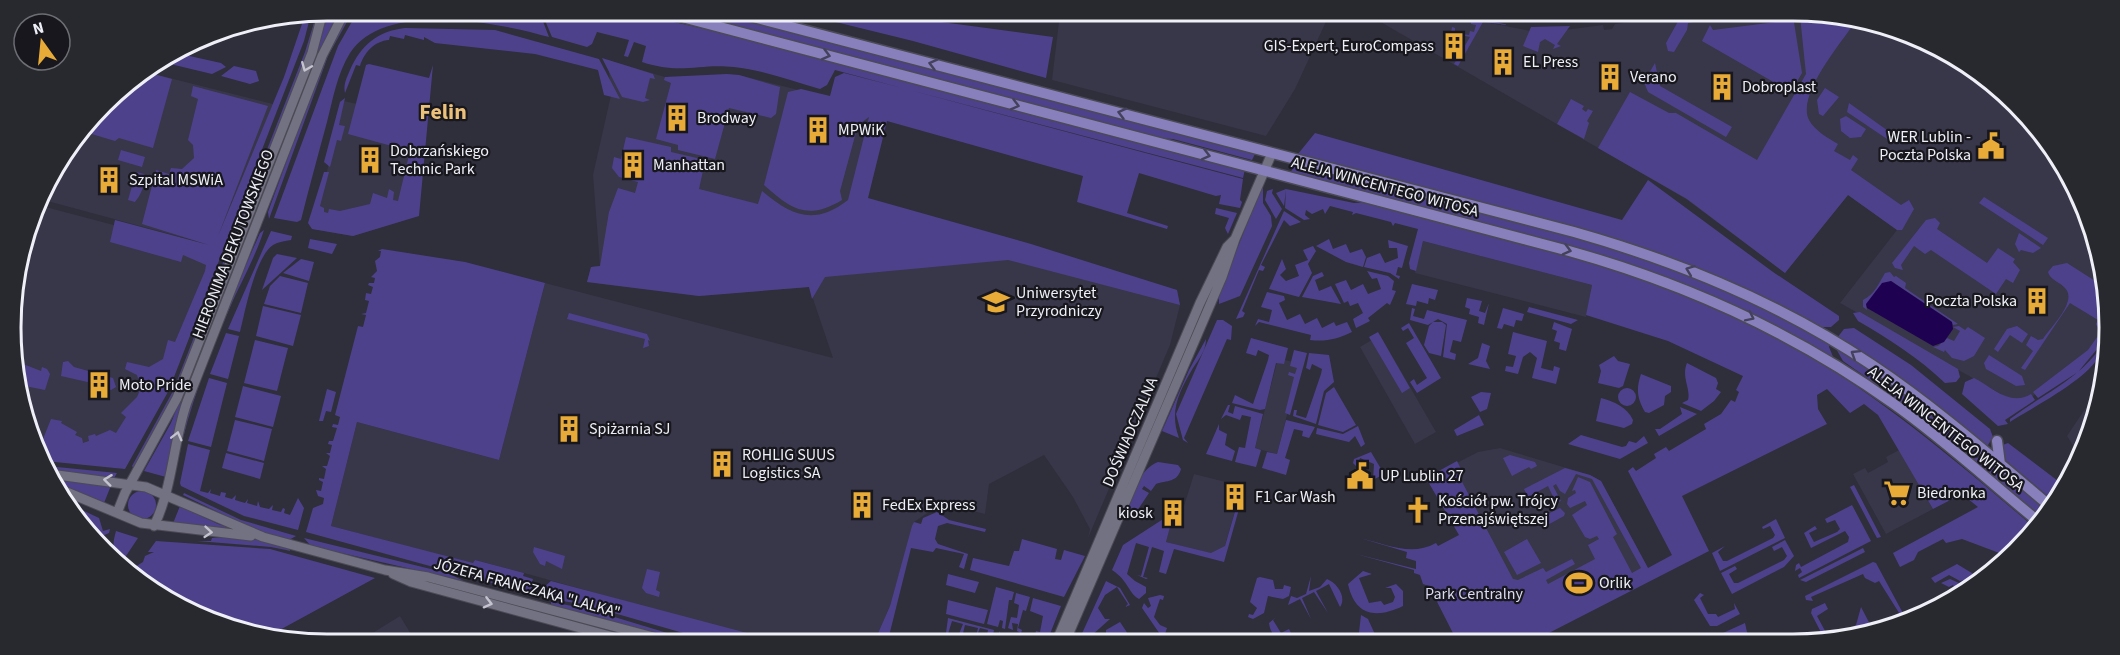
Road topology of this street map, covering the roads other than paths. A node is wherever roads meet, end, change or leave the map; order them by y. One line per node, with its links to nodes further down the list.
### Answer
1 (320, 21): 11 (street, HIERONIMA DEKUTOWSKIEGO, one-way to 11)
2 (340, 21): 13 (street, HIERONIMA DEKUTOWSKIEGO, one-way to 2)
3 (697, 21): 6 (main road, ALEJA WINCENTEGO WITOSA, one-way to 6)
4 (768, 21): 5 (main road, ALEJA WINCENTEGO WITOSA, one-way to 4)
5 (1272, 153): 6 (street, DOŚWIADCZALNA); 9 (main road, ALEJA WINCENTEGO WITOSA, one-way to 5)
6 (1264, 170): 7 (street, DOŚWIADCZALNA); 16 (main road, ALEJA WINCENTEGO WITOSA, one-way to 16)
7 (1235, 239): 22 (street, DOŚWIADCZALNA); 23 (street, DOŚWIADCZALNA)
8 (1997, 441): 9 (main road)
9 (2000, 464): 14 (main road, ALEJA WINCENTEGO WITOSA)
10 (59, 475): 11 (street, JÓZEFA FRANCZAKA "LALKA", one-way to 10)
11 (130, 483): 13 (street, JÓZEFA FRANCZAKA "LALKA"); 15 (street, HIERONIMA DEKUTOWSKIEGO)
12 (70, 493): 15 (street, JÓZEFA FRANCZAKA "LALKA")
13 (166, 494): 17 (street, HIERONIMA DEKUTOWSKIEGO); 18 (street, JÓZEFA FRANCZAKA "LALKA")
14 (2045, 502)
15 (117, 513): 17 (street, JÓZEFA FRANCZAKA "LALKA")
16 (2033, 517)
17 (154, 526): 18 (street, JÓZEFA FRANCZAKA "LALKA", one-way to 18)
18 (262, 537): 19 (street, JÓZEFA FRANCZAKA "LALKA")
19 (385, 570): 20 (street, JÓZEFA FRANCZAKA "LALKA", one-way to 20); 21 (street, JÓZEFA FRANCZAKA "LALKA")
20 (603, 634)
21 (642, 634)
22 (1060, 634)
23 (1069, 634)

